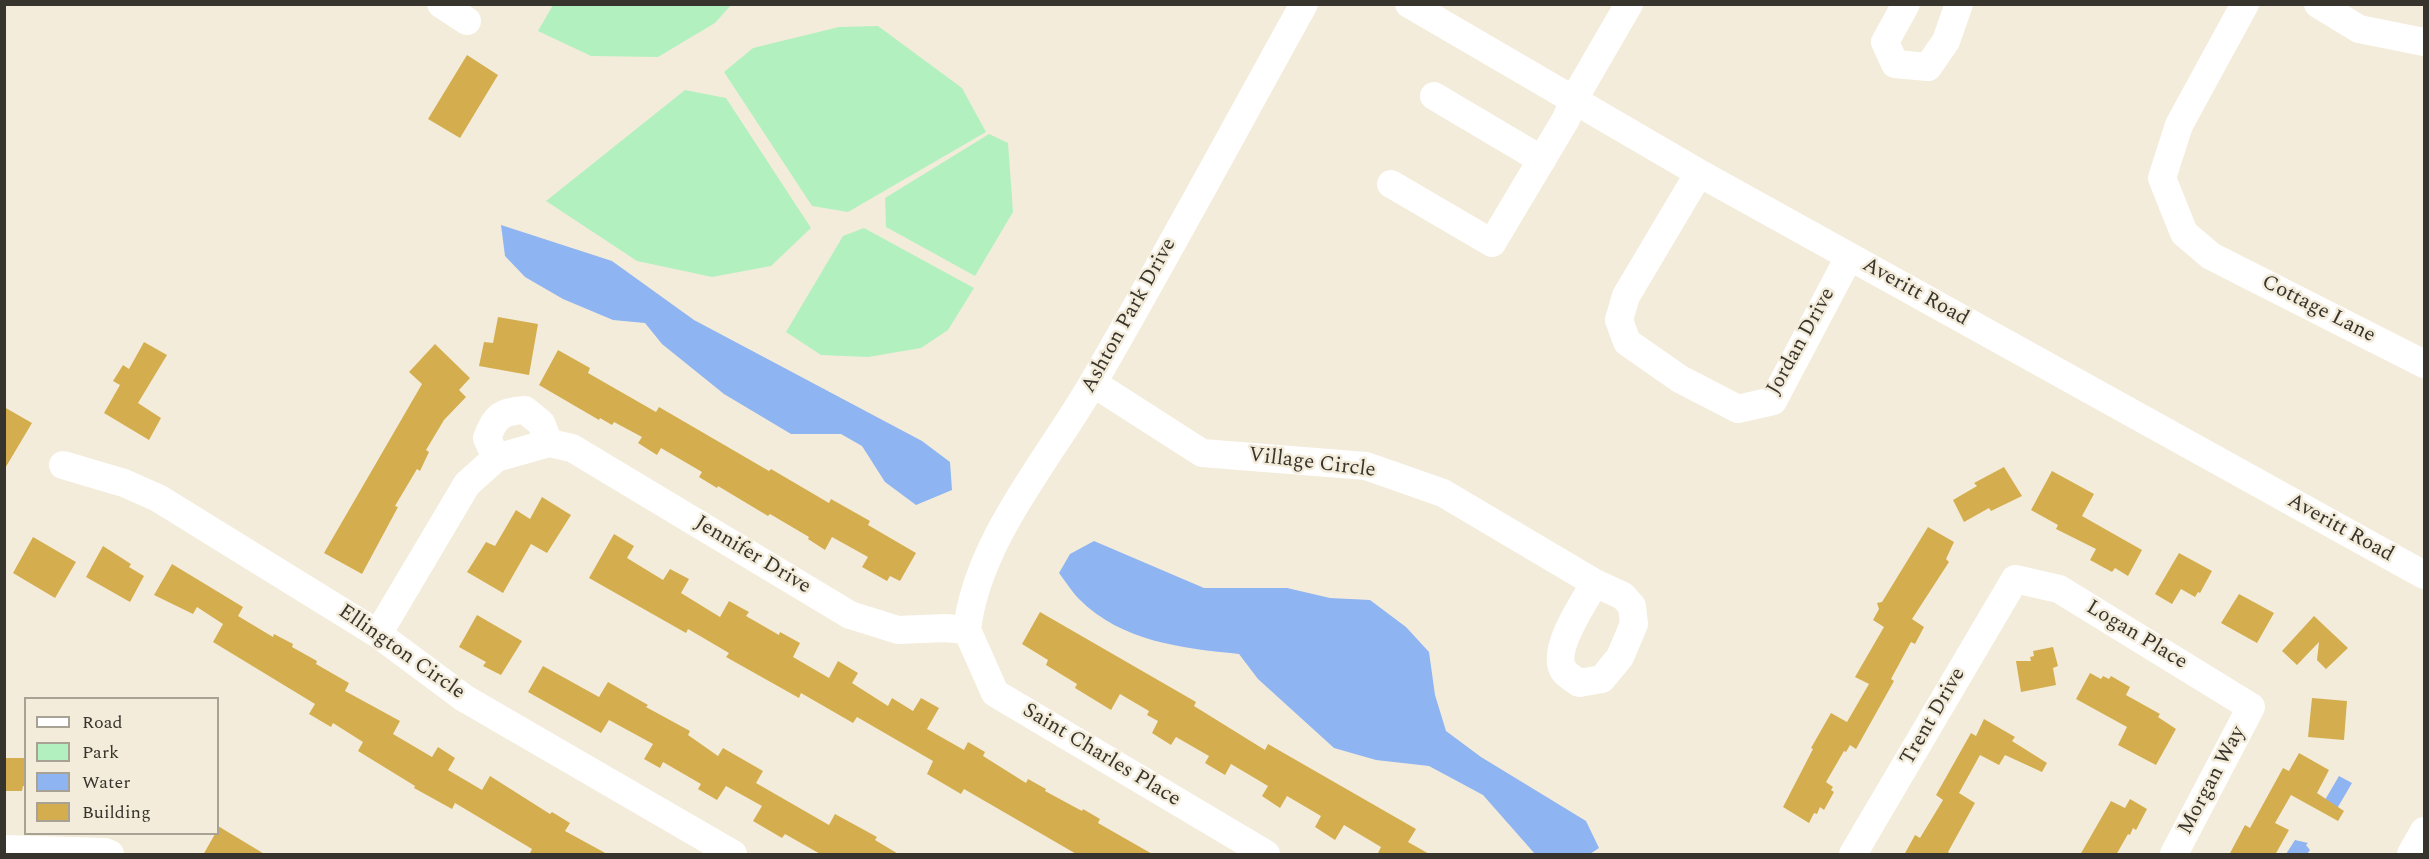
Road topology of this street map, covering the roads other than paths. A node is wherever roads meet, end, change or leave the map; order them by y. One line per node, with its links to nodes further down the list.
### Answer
1 (441, 4): 9 (street)
2 (1304, 4): 18 (street, Ashton Park Drive)
3 (1409, 4): 12 (street, Averitt Road)
4 (1629, 4): 12 (street)
5 (1906, 4): 6 (street)
6 (1959, 4)
7 (2245, 4): 17 (street, Cottage Lane)
8 (2318, 4): 10 (street)
9 (467, 21)
10 (2424, 42)
11 (1434, 96): 13 (street)
12 (1574, 99): 13 (street); 14 (street, Averitt Road)
13 (1542, 160): 15 (street)
14 (1699, 174): 16 (street, Averitt Road); 16 (street, Jordan Drive)
15 (1391, 184)
16 (1849, 257): 22 (street, Averitt Road)
17 (2424, 364)
18 (1093, 383): 24 (street, Village Circle); 25 (street, Ashton Park Drive)
19 (549, 442): 20 (street); 20 (street); 25 (street, Jennifer Drive)
20 (496, 458): 26 (street)
21 (63, 465): 26 (street, Ellington Circle)
22 (2424, 575)
23 (2015, 579): 27 (street, Logan Place); 33 (street, Trent Drive)
24 (1594, 583)
25 (967, 630): 32 (street, Saint Charles Place)
26 (378, 634): 31 (street, Ellington Circle)
27 (2251, 707): 34 (street, Morgan Way)
28 (2424, 831): 35 (street)
29 (4, 849): 30 (street)
30 (110, 855)
31 (733, 855)
32 (1266, 855)
33 (1853, 855)
34 (2174, 855)
35 (2411, 855)

